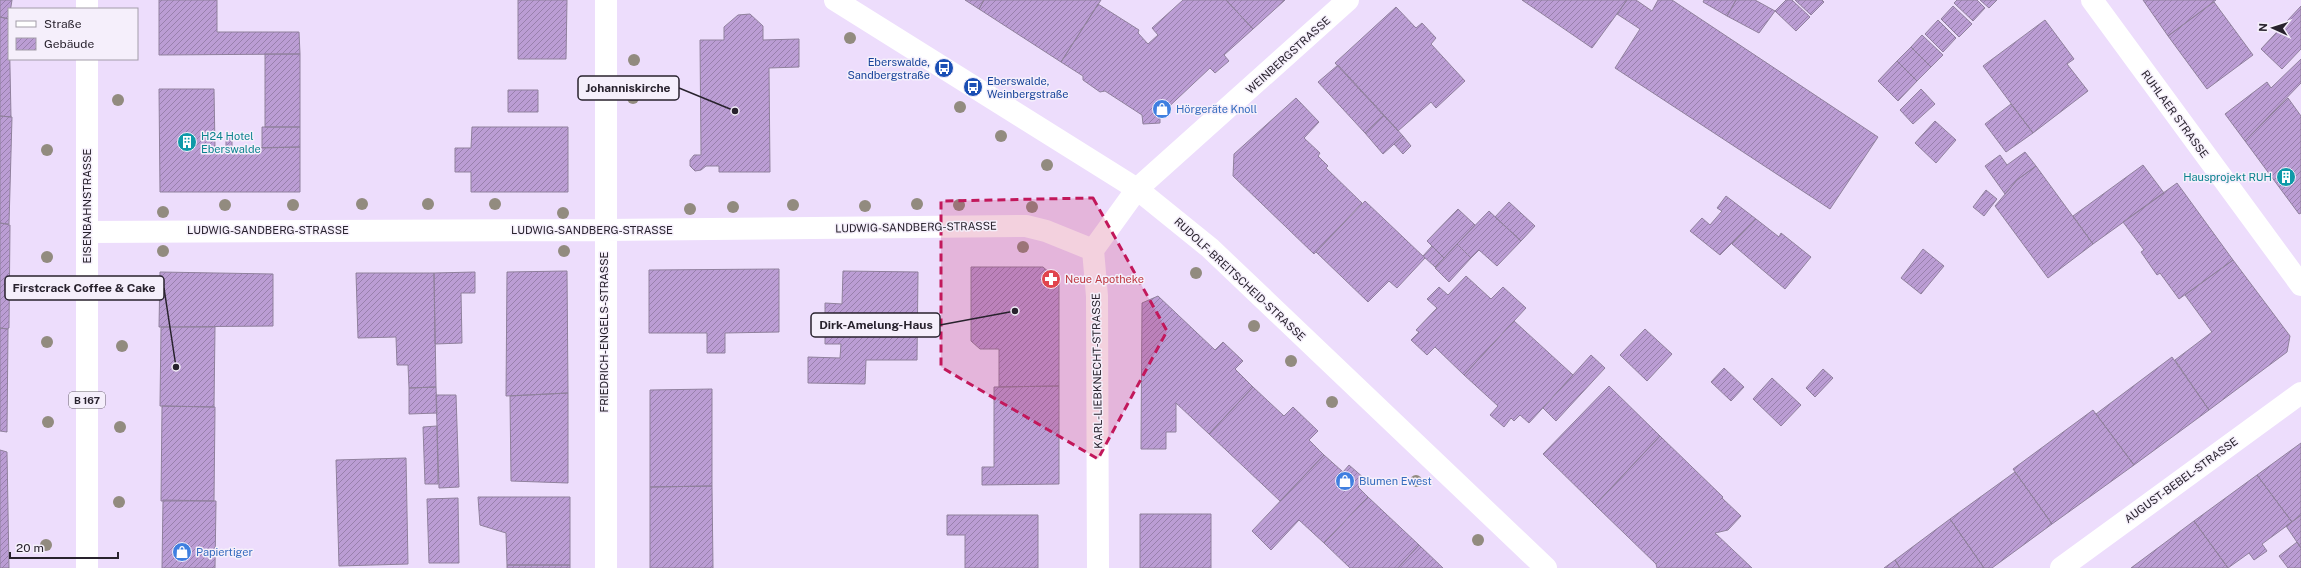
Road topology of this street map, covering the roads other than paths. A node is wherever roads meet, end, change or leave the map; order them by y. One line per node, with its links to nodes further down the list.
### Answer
1 (606, 0): 7 (street, FRIEDRICH-ENGELS-STRASSE)
2 (835, 0): 6 (street, RUDOLF-BREITSCHEID-STRASSE)
3 (1348, 0): 6 (street, WEINBERGSTRASSE)
4 (2092, 0): 10 (street, RUHLAER STRASSE)
5 (87, 60): 8 (street, EISENBAHNSTRASSE / B 167)
6 (1137, 189): 9 (street); 15 (street, RUDOLF-BREITSCHEID-STRASSE)
7 (604, 230): 8 (street, LUDWIG-SANDBERG-STRASSE); 9 (street, LUDWIG-SANDBERG-STRASSE); 13 (street, FRIEDRICH-ENGELS-STRASSE)
8 (87, 232): 12 (street, EISENBAHNSTRASSE / B 167)
9 (1093, 250): 14 (street, KARL-LIEBKNECHT-STRASSE)
10 (2301, 285)
11 (2301, 393): 16 (street, AUGUST-BEBEL-STRASSE)
12 (87, 568)
13 (606, 568)
14 (1098, 568)
15 (1546, 568)
16 (2061, 568)

